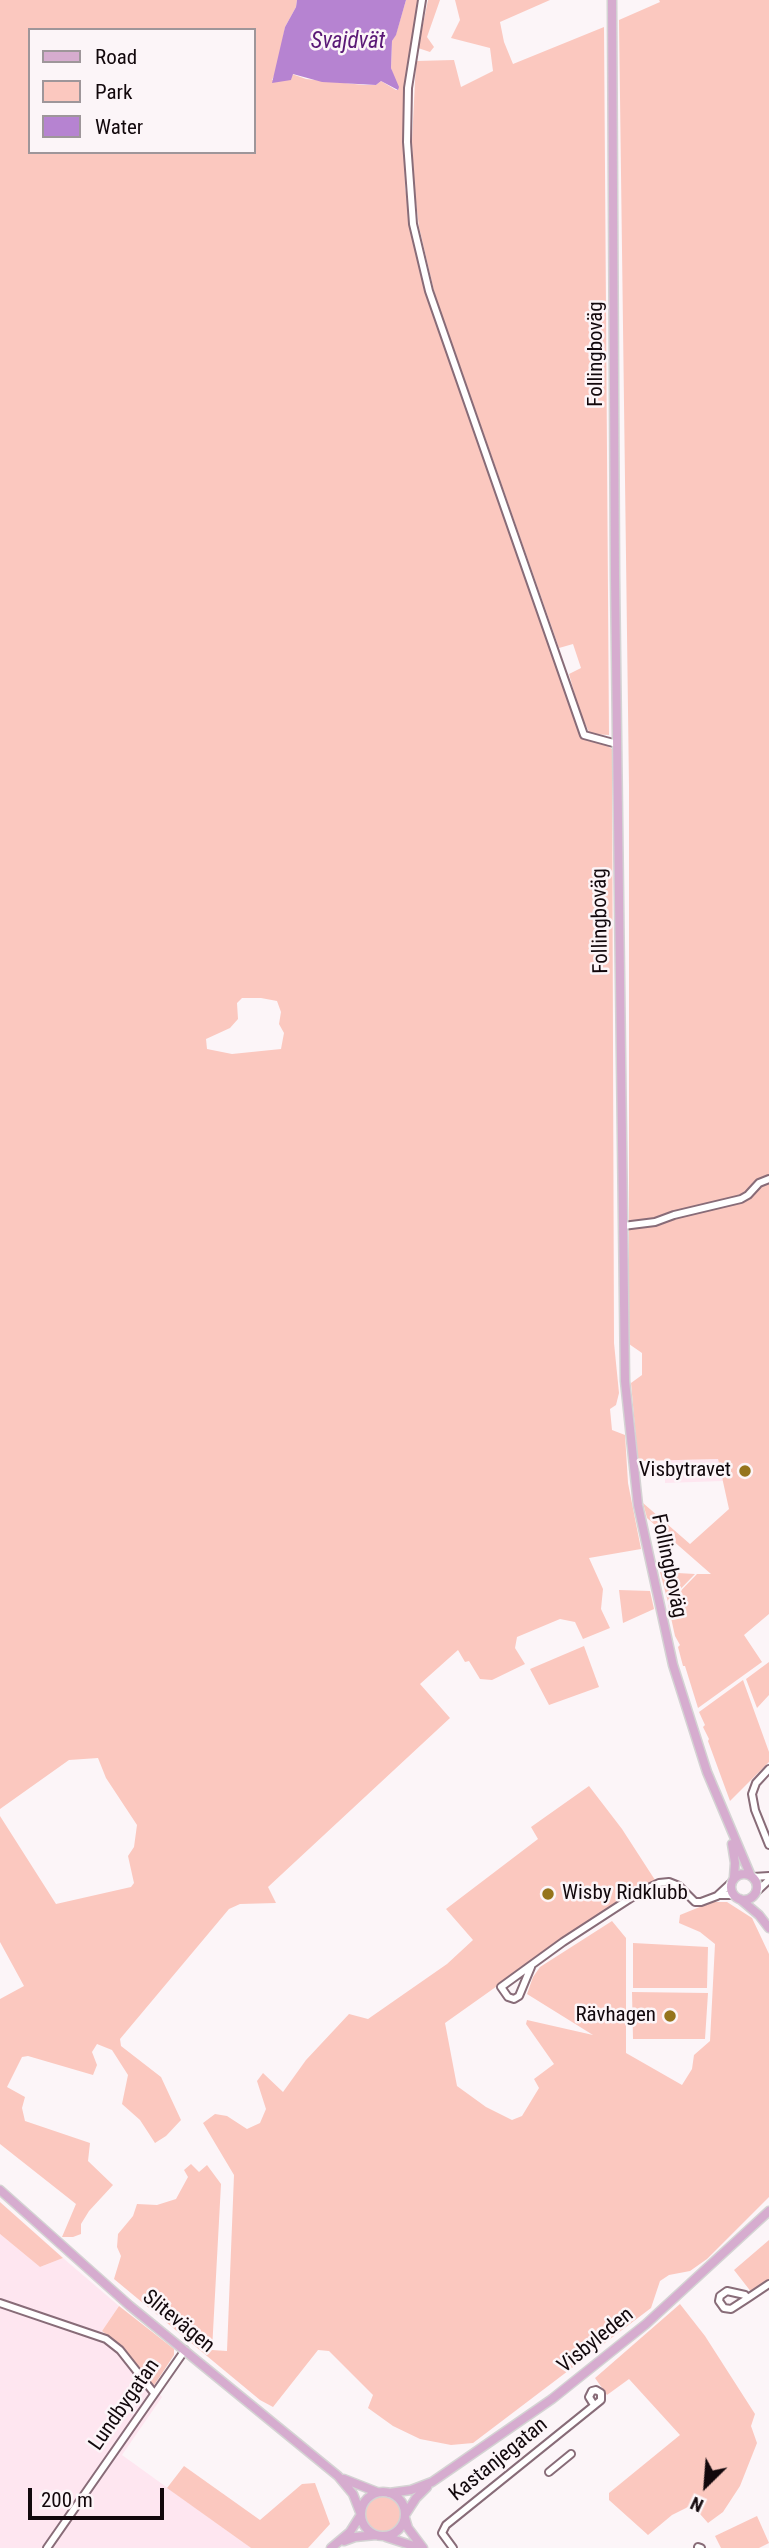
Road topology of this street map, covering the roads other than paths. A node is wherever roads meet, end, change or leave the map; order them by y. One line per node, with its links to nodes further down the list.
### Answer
1 (422, 0): 3 (street)
2 (612, 0): 3 (main road, Follingboväg)
3 (617, 744): 5 (main road, Follingboväg)
4 (769, 1178): 5 (street)
5 (622, 1226): 7 (main road, Follingboväg)
6 (769, 1769): 8 (street)
7 (729, 1827): 9 (main road, Follingboväg); 11 (main road, Follingboväg)
8 (769, 1845)
9 (751, 1875): 10 (street); 11 (main road); 12 (main road)
10 (769, 1878): 12 (street)
11 (733, 1880): 13 (street); 14 (main road)
12 (755, 1894): 14 (main road); 15 (main road)
13 (717, 1896): 14 (street); 16 (street)
14 (737, 1897): 15 (main road)
15 (769, 1927)
16 (531, 1967): 16 (street)
17 (0, 2190): 22 (main road, Slitevägen)
18 (769, 2211): 28 (main road, Visbyleden)
19 (769, 2284): 20 (street)
20 (748, 2298)
21 (0, 2303): 23 (street)
22 (185, 2350): 23 (street, Lundbygatan); 27 (main road, Slitevägen)
23 (154, 2393): 35 (street, Lundbygatan)
24 (594, 2406): 37 (street, Kastanjegatan)
25 (571, 2454): 26 (street)
26 (549, 2472)
27 (338, 2476): 29 (main road, Slitevägen); 31 (main road, Slitevägen)
28 (432, 2482): 30 (main road, Visbyleden); 32 (main road, Visbyleden)
29 (379, 2492): 30 (main road); 31 (main road)
30 (389, 2493): 32 (main road)
31 (360, 2514): 33 (main road); 34 (main road)
32 (405, 2517): 33 (main road); 36 (main road)
33 (380, 2536): 34 (main road); 36 (main road)
34 (333, 2547)
35 (47, 2548)
36 (422, 2548)
37 (453, 2548)

